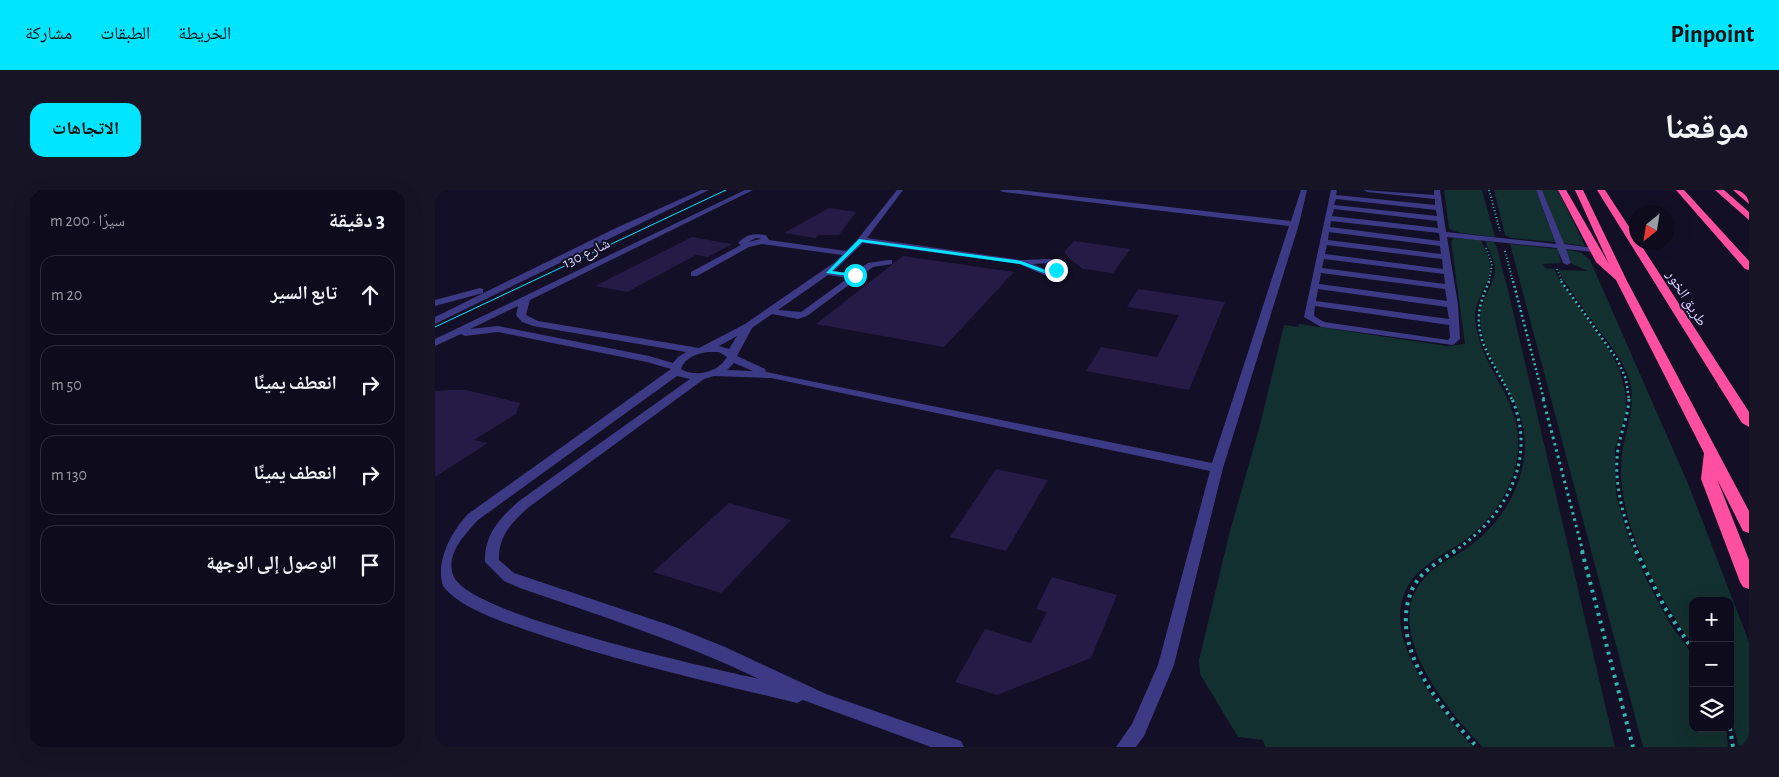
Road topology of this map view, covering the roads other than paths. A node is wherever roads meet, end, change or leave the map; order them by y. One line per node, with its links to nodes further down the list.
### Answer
1 (706, 190): 45 (street, شارع 130)
2 (737, 190): 22 (street)
3 (750, 190): 22 (street, شارع 130)
4 (909, 190): 16 (street)
5 (1003, 190): 15 (street)
6 (1304, 190): 26 (street)
7 (1367, 190): 18 (street)
8 (1539, 190): 32 (street)
9 (1562, 190): 33 (highway)
10 (1579, 190): 47 (highway)
11 (1601, 190): 65 (highway, طريق الخور)
12 (1680, 190): 40 (highway)
13 (1719, 190): 23 (highway)
14 (1737, 190): 19 (highway)
15 (1031, 192): 26 (street)
16 (898, 193): 29 (street)
17 (1333, 193): 20 (street); 21 (street)
18 (1438, 194): 21 (street)
19 (1749, 202)
20 (1330, 207): 24 (street); 25 (street)
21 (1440, 208): 25 (street)
22 (701, 214): 50 (street, شارع 130)
23 (1749, 217)
24 (1329, 218): 27 (street); 28 (street)
25 (1441, 219): 28 (street)
26 (1295, 224): 67 (street)
27 (1326, 229): 30 (street); 31 (street)
28 (1443, 233): 31 (street); 32 (street)
29 (861, 240): 34 (street); 38 (street)
30 (1323, 242): 35 (street); 36 (street)
31 (1444, 244): 36 (street)
32 (1561, 246): 33 (street); 39 (street)
33 (1595, 250): 47 (highway)
34 (849, 254): 42 (street); 44 (street)
35 (1321, 256): 41 (street); 43 (street)
36 (1446, 257): 43 (street)
37 (889, 262): 46 (street)
38 (1021, 262)
39 (1567, 262)
40 (1749, 267)
41 (1317, 270): 48 (street); 49 (street)
42 (828, 272): 46 (street); 54 (street)
43 (1449, 272): 49 (street)
44 (694, 274)
45 (527, 275): 51 (street); 55 (street, شارع 130)
46 (855, 275): 54 (street)
47 (1622, 281): 66 (highway)
48 (1314, 286): 52 (street); 53 (street)
49 (1450, 287): 53 (street)
50 (527, 298): 58 (street, شارع 130); 60 (street)
51 (435, 303)
52 (1311, 303): 56 (street); 56 (street)
53 (1453, 305): 56 (street)
54 (771, 311): 57 (street)
55 (435, 321)
56 (1454, 323)
57 (748, 326): 60 (street); 61 (street)
58 (448, 336): 59 (street, شارع 130); 62 (street)
59 (435, 343)
60 (702, 350): 61 (street); 62 (street)
61 (732, 356): 63 (street); 64 (street)
62 (677, 369): 63 (street); 70 (street)
63 (706, 375): 64 (street); 70 (street)
64 (771, 375): 67 (street)
65 (1749, 423)
66 (1709, 452): 68 (highway); 69 (highway)
67 (1217, 468): 72 (street)
68 (1749, 527)
69 (1749, 582)
70 (821, 700): 71 (street)
71 (955, 747)
72 (1125, 747)

